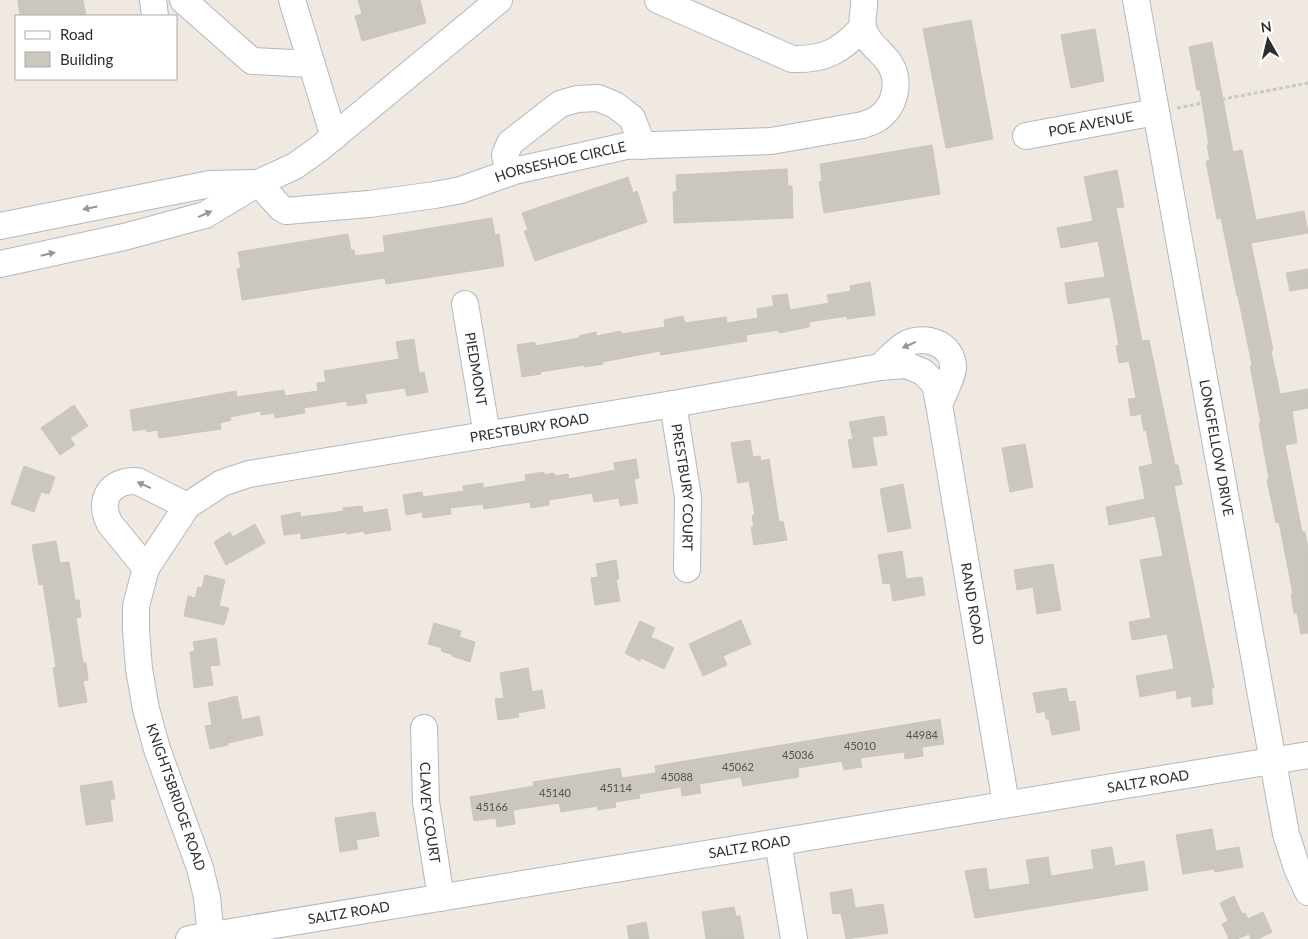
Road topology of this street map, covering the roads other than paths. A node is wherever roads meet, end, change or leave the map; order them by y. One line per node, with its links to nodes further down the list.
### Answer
1 (153, 0): 8 (street)
2 (183, 0): 10 (street)
3 (292, 0): 10 (street)
4 (499, 0): 13 (street)
5 (658, 0): 9 (street)
6 (864, 0): 9 (street)
7 (1136, 0): 11 (street, LONGFELLOW DRIVE)
8 (155, 15)
9 (863, 27): 14 (street, HORSESHOE CIRCLE)
10 (312, 64): 13 (street)
11 (1156, 112): 12 (street, POE AVENUE); 32 (street, LONGFELLOW DRIVE)
12 (1026, 136)
13 (334, 137): 16 (street)
14 (643, 146): 15 (street, HORSESHOE CIRCLE); 15 (street)
15 (509, 173): 16 (street, HORSESHOE CIRCLE)
16 (258, 183): 17 (street); 19 (street, one-way to 16)
17 (130, 200): 18 (street, one-way to 18); 19 (street)
18 (0, 226)
19 (137, 234): 20 (street, one-way to 19)
20 (0, 264)
21 (465, 304): 26 (street, PIEDMONT)
22 (880, 367): 23 (street, PRESTBURY ROAD); 24 (street, PRESTBURY ROAD); 25 (street, one-way to 22)
23 (923, 372): 25 (street, RAND ROAD)
24 (673, 404): 26 (street, PRESTBURY ROAD); 29 (street, PRESTBURY COURT)
25 (939, 404): 33 (street, RAND ROAD)
26 (487, 435): 27 (street, PRESTBURY ROAD)
27 (188, 506): 28 (street, PRESTBURY ROAD); 28 (street, one-way to 28)
28 (146, 568): 37 (street, KNIGHTSBRIDGE ROAD)
29 (687, 569)
30 (424, 728): 36 (street, CLAVEY COURT)
31 (1308, 755): 32 (street, SALTZ ROAD)
32 (1273, 761): 33 (street, SALTZ ROAD); 35 (street, LONGFELLOW DRIVE)
33 (1006, 804): 34 (street, SALTZ ROAD)
34 (778, 842): 36 (street, SALTZ ROAD); 38 (street)
35 (1308, 892)
36 (441, 898): 37 (street, SALTZ ROAD)
37 (204, 938)
38 (794, 939)

